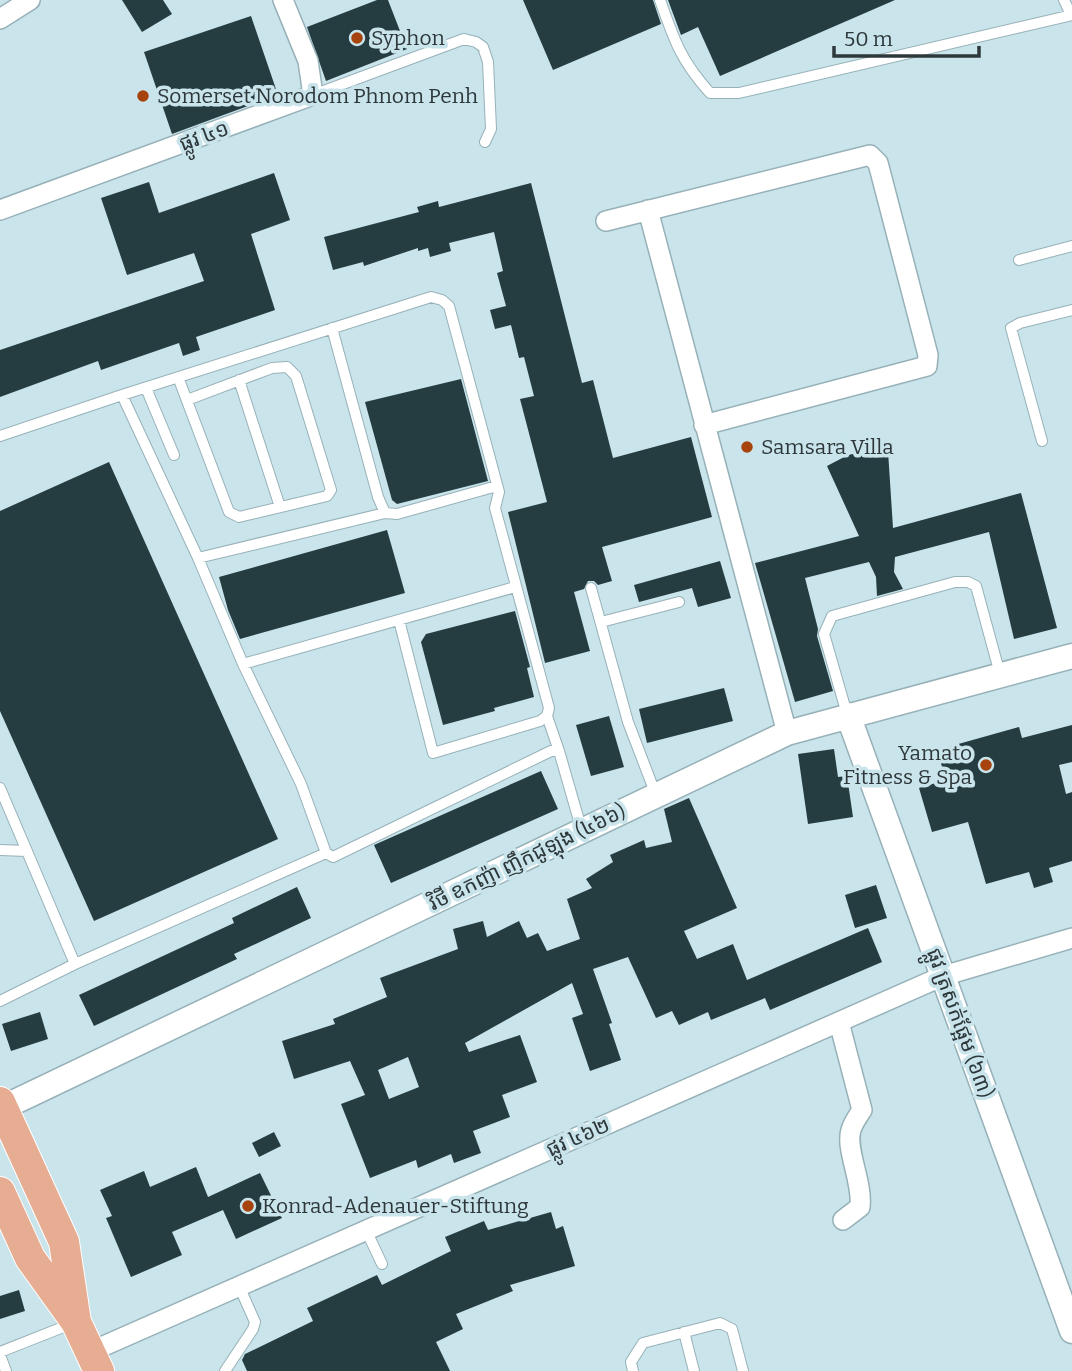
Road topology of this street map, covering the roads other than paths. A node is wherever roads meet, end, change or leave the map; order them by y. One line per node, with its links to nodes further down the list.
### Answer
1 (30, 0): 6 (street)
2 (283, 0): 7 (street)
3 (660, 0): 5 (lane)
4 (1064, 0): 5 (lane)
5 (1072, 15)
6 (0, 19)
7 (313, 94): 8 (lane); 9 (street, ផ្លូវ ៤១)
8 (485, 142)
9 (0, 210)
10 (648, 210): 11 (street); 21 (street); 21 (street)
11 (606, 221)
12 (1072, 246): 13 (lane)
13 (1019, 260)
14 (1072, 310): 23 (lane)
15 (332, 328): 16 (lane); 25 (lane); 27 (lane)
16 (178, 377): 18 (lane); 20 (lane)
17 (239, 380): 20 (lane); 26 (lane); 26 (lane)
18 (146, 388): 19 (lane); 24 (lane)
19 (122, 395): 22 (lane); 28 (lane)
20 (187, 400): 26 (lane)
21 (704, 425): 39 (street)
22 (0, 436)
23 (1042, 441)
24 (174, 455)
25 (497, 486): 27 (lane); 29 (lane)
26 (280, 507)
27 (385, 513): 28 (lane)
28 (198, 558): 35 (lane)
29 (515, 587): 32 (lane); 38 (lane)
30 (591, 588): 33 (lane)
31 (679, 602): 33 (lane)
32 (399, 620): 35 (lane); 38 (lane)
33 (601, 622): 42 (lane)
34 (1072, 656): 36 (street, វិថី ឧកញ៉ា ញឹកជូឡុង (៤៦៦))
35 (243, 664): 46 (lane)
36 (1000, 675): 37 (street, វិថី ឧកញ៉ា ញឹកជូឡុង (៤៦៦)); 37 (lane)
37 (848, 715): 39 (street, វិថី ឧកញ៉ា ញឹកជូឡុង (៤៦៦)); 49 (street, ផ្លូវ ត្រសក់ផ្អែម (៦៣))
38 (547, 716): 40 (lane)
39 (787, 733): 42 (street, វិថី ឧកញ៉ា ញឹកជូឡុង (៤៦៦))
40 (559, 751): 43 (lane); 46 (lane)
41 (0, 788): 45 (lane)
42 (656, 796): 43 (street, វិថី ឧកញ៉ា ញឹកជូឡុង (៤៦៦))
43 (582, 831): 52 (street, វិថី ឧកញ៉ា ញឹកជូឡុង (៤៦៦))
44 (0, 850): 45 (lane)
45 (27, 850): 48 (lane)
46 (326, 853): 48 (lane)
47 (1072, 938): 49 (street, ផ្លូវ ៤៦២)
48 (75, 964): 50 (lane)
49 (943, 976): 51 (street, ផ្លូវ ៤៦២); 59 (street, ផ្លូវ ត្រសក់ផ្អែម (៦៣))
50 (0, 1001)
51 (839, 1022): 54 (street); 55 (street, ផ្លូវ ៤៦២)
52 (1, 1106): 58 (main road)
53 (2, 1202): 58 (main road)
54 (843, 1220)
55 (366, 1230): 56 (lane); 57 (street, ផ្លូវ ៤៦២)
56 (382, 1264)
57 (239, 1286): 62 (street, ផ្លូវ ៤៦២); 64 (lane)
58 (76, 1322): 61 (lane); 62 (main road)
59 (1072, 1331)
60 (684, 1332): 65 (lane); 66 (lane); 67 (lane)
61 (0, 1353): 63 (lane)
62 (95, 1361)
63 (6, 1371)
64 (225, 1371)
65 (633, 1371)
66 (694, 1371)
67 (743, 1371)

